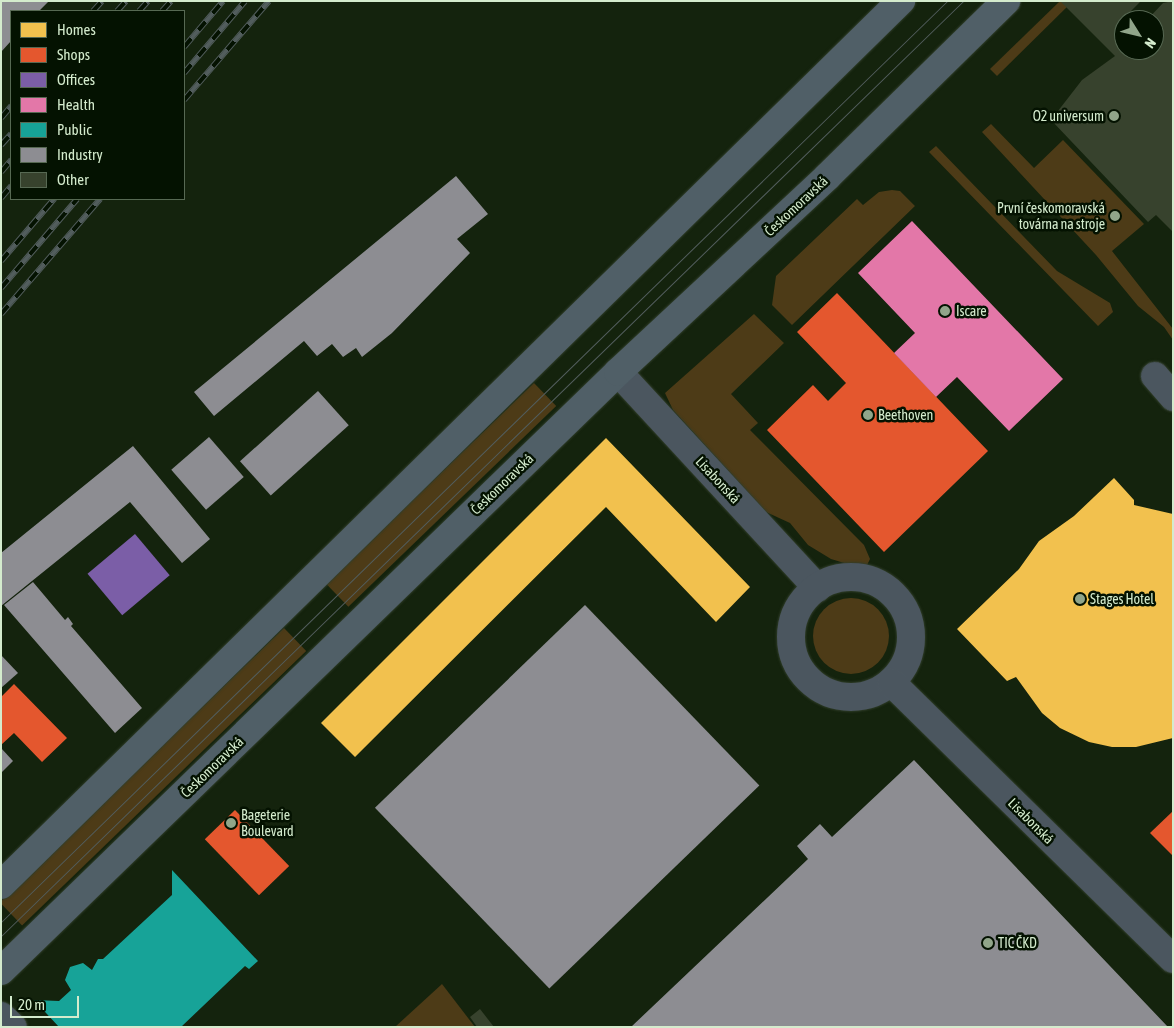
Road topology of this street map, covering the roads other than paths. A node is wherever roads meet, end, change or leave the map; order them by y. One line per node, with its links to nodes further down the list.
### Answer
1 (902, 1): 8 (main road)
2 (1006, 1): 3 (main road, Českomoravská)
3 (618, 372): 6 (street, Lisabonská); 10 (main road, Českomoravská)
4 (1155, 376): 5 (street)
5 (1173, 398)
6 (817, 588): 7 (street); 7 (street)
7 (891, 682): 9 (street, Lisabonská)
8 (1, 886)
9 (1173, 959)
10 (1, 971)
11 (1, 1016): 12 (street)
12 (13, 1027)

